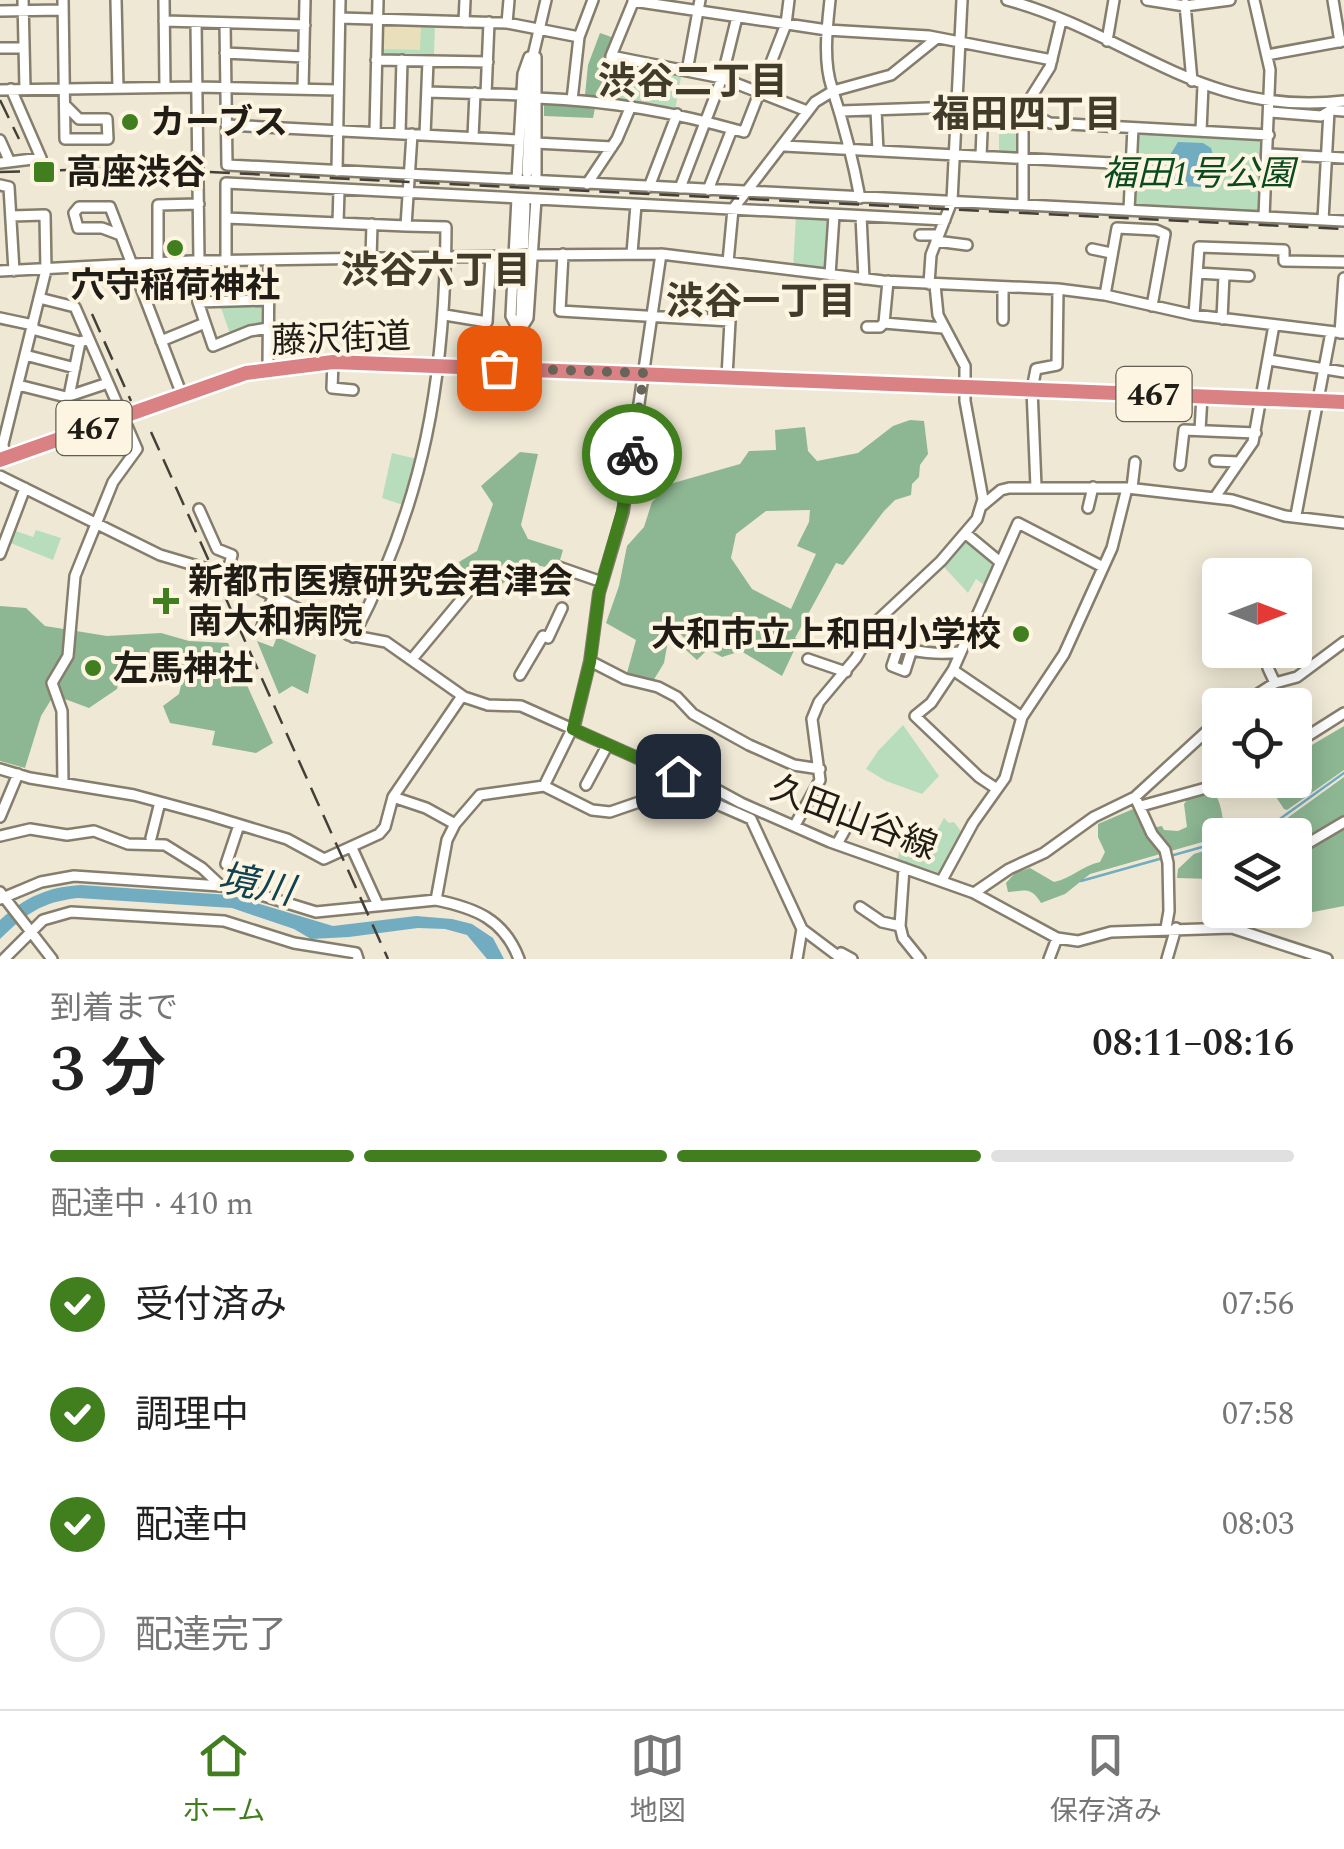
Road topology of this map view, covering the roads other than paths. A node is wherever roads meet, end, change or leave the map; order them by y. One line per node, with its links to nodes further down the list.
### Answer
1 (116, 0): 63 (street)
2 (164, 0): 29 (street)
3 (305, 0): 37 (street)
4 (340, 0): 26 (street)
5 (378, 0): 28 (street)
6 (465, 0): 32 (street)
7 (509, 0): 35 (street)
8 (546, 0): 38 (street)
9 (593, 0): 40 (street)
10 (700, 0): 25 (street)
11 (789, 0): 36 (street)
12 (830, 0): 39 (street)
13 (962, 0): 44 (street)
14 (1006, 0): 30 (street)
15 (1114, 0): 42 (street)
16 (1146, 0): 21 (street)
17 (1230, 0): 21 (street)
18 (1254, 0): 49 (street)
19 (1332, 0): 43 (street)
20 (633, 1): 25 (street); 51 (street)
21 (1185, 3): 59 (street)
22 (23, 5): 23 (street); 24 (street); 47 (street)
23 (63, 5): 68 (street)
24 (0, 11)
25 (698, 12): 27 (street); 57 (street)
26 (340, 18): 28 (street); 69 (street)
27 (737, 18): 36 (street); 58 (street)
28 (377, 19): 32 (street); 52 (street)
29 (164, 21): 31 (street); 61 (street)
30 (1061, 21): 42 (street); 54 (street)
31 (196, 22): 34 (street); 62 (street)
32 (464, 22): 33 (street)
33 (489, 22): 35 (street); 56 (street)
34 (225, 23): 37 (street); 48 (street)
35 (507, 23): 38 (street)
36 (786, 24): 39 (street); 72 (street)
37 (305, 25): 50 (street)
38 (537, 30): 40 (street); 45 (street)
39 (827, 30): 41 (street); 70 (street)
40 (579, 37): 77 (street)
41 (937, 38): 44 (street); 70 (street)
42 (1107, 41): 59 (street)
43 (1342, 41): 49 (street)
44 (960, 43): 54 (street); 82 (street)
45 (534, 45): 75 (street); 76 (street); 122 (street)
46 (0, 48): 47 (street)
47 (24, 48): 67 (street)
48 (225, 53): 50 (street); 64 (street)
49 (1267, 55): 83 (street)
50 (304, 56): 65 (street)
51 (611, 56): 57 (street); 79 (street)
52 (376, 60): 53 (street); 100 (street)
53 (402, 60): 55 (street); 101 (street)
54 (1052, 60): 86 (street)
55 (428, 61): 56 (street); 71 (street)
56 (488, 62): 74 (street)
57 (687, 71): 58 (street)
58 (722, 78): 72 (street); 93 (street)
59 (1192, 81): 60 (street)
60 (1203, 85): 83 (street); 99 (street)
61 (165, 87): 62 (street); 63 (street)
62 (197, 87): 64 (street); 136 (street)
63 (118, 88): 68 (street)
64 (225, 88): 65 (street); 94 (street)
65 (303, 88): 69 (street)
66 (6, 89): 67 (street); 118 (street)
67 (24, 89): 68 (street)
68 (65, 89): 80 (street)
69 (338, 90): 98 (street)
70 (833, 91): 87 (street); 90 (street)
71 (427, 92): 73 (street); 102 (street)
72 (759, 92): 90 (street); 97 (street)
73 (474, 94): 74 (street); 104 (street)
74 (486, 94): 75 (street)
75 (522, 95): 106 (street)
76 (537, 98): 77 (street); 107 (street)
77 (572, 100): 79 (street)
78 (1344, 101): 83 (street)
79 (608, 102): 81 (street)
80 (66, 105): 92 (street); 95 (street)
81 (631, 106): 91 (street); 109 (street)
82 (956, 107): 84 (street); 85 (street); 112 (street)
83 (1270, 107): 88 (street); 103 (street)
84 (983, 108): 86 (street); 114 (street)
85 (876, 110): 87 (street); 111 (street)
86 (1023, 110): 96 (street); 117 (street)
87 (841, 111): 110 (street)
88 (1330, 111): 89 (street); 115 (street)
89 (1344, 111)
90 (807, 112): 108 (street)
91 (677, 114): 93 (street); 126 (street)
92 (79, 119): 95 (street); 95 (street)
93 (705, 122): 97 (street); 127 (street)
94 (226, 124): 98 (street); 120 (street)
95 (65, 125)
96 (1133, 128): 99 (street); 119 (street)
97 (732, 129): 129 (street)
98 (338, 130): 100 (street); 120 (street)
99 (1202, 131): 103 (street)
100 (375, 132): 101 (street)
101 (406, 134): 102 (street); 121 (street)
102 (425, 135): 104 (street)
103 (1269, 135): 113 (street)
104 (473, 137): 106 (street)
105 (0, 140): 118 (street)
106 (519, 140): 123 (street)
107 (536, 143): 109 (street); 122 (street)
108 (784, 146): 110 (street); 130 (street)
109 (612, 147): 124 (street)
110 (851, 149): 111 (street); 132 (street)
111 (878, 151): 112 (street)
112 (954, 154): 114 (street); 134 (street)
113 (1268, 154): 115 (street); 145 (street)
114 (981, 156): 117 (street)
115 (1327, 156): 116 (street); 148 (street)
116 (1344, 158)
117 (1025, 159): 119 (street); 138 (street)
118 (5, 161)
119 (1131, 164): 140 (street)
120 (337, 171): 121 (street)
121 (409, 175): 123 (street); 131 (street)
122 (531, 177): 123 (street); 124 (street)
123 (516, 180)
124 (587, 184): 126 (street)
125 (0, 185): 142 (street)
126 (649, 187): 127 (street)
127 (680, 188): 129 (street)
128 (339, 190): 131 (street); 146 (street); 150 (street)
129 (708, 190): 130 (street)
130 (746, 192): 132 (street); 139 (street)
131 (408, 193): 135 (street); 152 (street)
132 (860, 198): 134 (street)
133 (536, 199): 135 (street); 137 (street); 163 (street)
134 (952, 201): 138 (street); 147 (street)
135 (521, 202): 163 (street); 206 (street)
136 (198, 204): 167 (street); 169 (street)
137 (636, 205): 139 (street); 161 (street)
138 (1022, 205): 140 (street)
139 (733, 209): 141 (street); 171 (street)
140 (1129, 210): 145 (street)
141 (834, 215): 144 (street); 178 (street)
142 (11, 216): 174 (street); 175 (street)
143 (112, 216): 153 (street); 153 (street); 154 (street)
144 (861, 216): 147 (street); 182 (street)
145 (1264, 217): 148 (street)
146 (226, 218): 150 (street); 168 (street)
147 (945, 220): 156 (street)
148 (1323, 220): 149 (street)
149 (1344, 221)
150 (338, 223): 151 (street)
151 (372, 224): 152 (street); 166 (street)
152 (406, 226): 164 (street)
153 (102, 228): 154 (street)
154 (118, 234): 173 (street)
155 (920, 234): 156 (street)
156 (937, 238): 157 (street); 184 (street)
157 (967, 245)
158 (1092, 249): 159 (street)
159 (1111, 253): 187 (street); 190 (street)
160 (563, 254): 161 (street); 163 (street); 194 (street)
161 (632, 254): 162 (street)
162 (661, 254): 171 (street); 194 (street)
163 (523, 256): 165 (street); 206 (street); 206 (street)
164 (446, 257): 165 (street); 166 (street); 192 (street)
165 (491, 257): 192 (street)
166 (371, 259): 170 (street)
167 (199, 261): 168 (street); 169 (street)
168 (226, 261): 170 (street)
169 (158, 262): 173 (street)
170 (270, 262): 189 (street)
171 (728, 262): 178 (street)
172 (1344, 262): 177 (street)
173 (129, 264): 174 (street); 209 (street)
174 (46, 270): 175 (street); 188 (street)
175 (14, 271): 176 (street)
176 (0, 272)
177 (1198, 273): 179 (street); 193 (street)
178 (830, 275): 182 (street)
179 (1224, 275): 180 (street); 196 (street)
180 (1249, 276)
181 (1344, 278): 207 (street)
182 (864, 279): 183 (street)
183 (888, 281): 184 (street); 200 (street)
184 (932, 285): 185 (street); 205 (street)
185 (1003, 288): 186 (street); 198 (street)
186 (1058, 289): 187 (street); 224 (street)
187 (1105, 295): 190 (street)
188 (40, 298): 202 (street); 208 (street)
189 (268, 300): 199 (street); 204 (street)
190 (1152, 306): 193 (street)
191 (723, 307): 197 (street)
192 (445, 315): 213 (street)
193 (1194, 315): 196 (street)
194 (652, 316): 197 (street); 219 (street)
195 (0, 318): 202 (street)
196 (1222, 319): 201 (street)
197 (710, 320): 220 (street)
198 (1003, 320)
199 (205, 323): 204 (street); 209 (street)
200 (884, 323): 203 (street); 205 (street)
201 (1274, 326): 207 (street); 211 (street)
202 (32, 327): 208 (street); 210 (street)
203 (867, 327)
204 (268, 328): 215 (street)
205 (943, 328): 223 (street)
206 (520, 331): 216 (street)
207 (1338, 333): 217 (street)
208 (84, 341): 214 (street); 221 (street)
209 (161, 341): 226 (street)
210 (26, 355): 214 (street); 222 (street)
211 (1269, 360): 217 (street); 229 (street)
212 (333, 362): 213 (highway, 藤沢街道 / 467); 215 (highway, 藤沢街道 / 467); 225 (street)
213 (438, 366): 216 (highway, 藤沢街道 / 467); 265 (street)
214 (74, 368): 227 (street)
215 (268, 368): 226 (highway, 藤沢街道 / 467)
216 (518, 368): 219 (highway, 藤沢街道 / 467)
217 (1325, 368): 218 (street); 230 (street)
218 (1344, 372)
219 (644, 373): 220 (highway, 藤沢街道 / 467); 233 (street)
220 (728, 377): 223 (highway, 藤沢街道 / 467)
221 (108, 383): 227 (street); 232 (street)
222 (18, 385): 227 (street); 237 (street)
223 (965, 386): 224 (highway, 467); 248 (street)
224 (1032, 389): 228 (highway, 467); 243 (street)
225 (353, 390)
226 (182, 395): 232 (highway, 藤沢街道 / 467)
227 (69, 396)
228 (1202, 396): 229 (highway, 467); 235 (street)
229 (1262, 399): 230 (highway, 467); 236 (street)
230 (1318, 401): 231 (highway, 467); 251 (street)
231 (1344, 402)
232 (124, 418): 237 (highway, 藤沢街道 / 467); 253 (street)
233 (637, 428): 234 (street); 261 (street)
234 (656, 429)
235 (1200, 430): 236 (street); 241 (street)
236 (1256, 433): 240 (street)
237 (2, 459)
238 (1135, 462): 246 (street)
239 (1215, 462): 240 (street)
240 (1239, 462): 247 (street)
241 (1180, 465)
242 (0, 476): 245 (street, 久田山谷線)
243 (1036, 487): 244 (street); 248 (street)
244 (1093, 487): 246 (street); 249 (street)
245 (25, 488): 253 (street, 久田山谷線); 255 (street)
246 (1129, 488): 247 (street); 258 (street)
247 (1215, 497): 251 (street)
248 (982, 505): 254 (street)
249 (1088, 508)
250 (199, 510): 259 (street)
251 (1296, 516): 252 (street)
252 (1344, 523)
253 (94, 524): 259 (street, 久田山谷線, bridge); 290 (street)
254 (965, 533): 256 (street); 266 (street)
255 (0, 554)
256 (1000, 562): 258 (street); 270 (street)
257 (556, 566): 261 (street)
258 (1103, 568): 282 (street)
259 (223, 573): 262 (street, 久田山谷線)
260 (481, 576): 271 (street)
261 (602, 582): 273 (street)
262 (273, 597): 264 (street); 265 (street, 久田山谷線)
263 (562, 608): 277 (street)
264 (261, 629)
265 (353, 636): 271 (street, 久田山谷線)
266 (867, 636): 268 (street); 276 (street)
267 (1344, 642): 278 (street)
268 (898, 648): 269 (street); 269 (street)
269 (912, 650): 270 (street)
270 (959, 652): 275 (street)
271 (412, 659): 280 (street, 久田山谷線)
272 (808, 659): 276 (street)
273 (590, 662): 283 (street); 288 (street)
274 (1268, 668): 278 (street)
275 (954, 670): 282 (street); 295 (street)
276 (846, 672): 288 (street)
277 (520, 675)
278 (1275, 682): 279 (street)
279 (1266, 688)
280 (462, 696): 283 (street, 久田山谷線); 296 (street)
281 (1344, 714): 284 (street)
282 (1022, 717): 295 (street)
283 (573, 729): 286 (street, 久田山谷線); 292 (street)
284 (1312, 734)
285 (1202, 737): 297 (street)
286 (607, 746): 291 (street); 303 (street, 久田山谷線)
287 (0, 769): 289 (street)
288 (820, 769): 294 (street)
289 (18, 774): 290 (street); 299 (street)
290 (63, 783): 298 (street)
291 (586, 785)
292 (544, 786): 301 (street); 323 (street)
293 (1202, 787): 297 (street)
294 (818, 788): 303 (street); 307 (street)
295 (997, 789): 311 (street)
296 (393, 797): 301 (street); 308 (street)
297 (1138, 801): 313 (street); 321 (street)
298 (160, 802): 302 (street); 305 (street)
299 (0, 817)
300 (1344, 822): 306 (street)
301 (455, 824): 315 (street)
302 (238, 825): 308 (street); 310 (street)
303 (795, 825): 307 (street, 久田山谷線)
304 (0, 836): 312 (street)
305 (150, 838)
306 (1312, 841)
307 (837, 844): 309 (street, 久田山谷線)
308 (352, 848): 316 (street)
309 (904, 868): 311 (street, 久田山谷線); 318 (street)
310 (262, 875)
311 (942, 880): 313 (street, 久田山谷線)
312 (220, 885): 314 (street); 316 (street)
313 (974, 892): 324 (street, 久田山谷線)
314 (3, 898): 320 (street)
315 (436, 900): 316 (street); 328 (street)
316 (378, 906)
317 (860, 908): 318 (street)
318 (900, 926): 331 (street)
319 (1202, 927): 321 (street)
320 (28, 928): 325 (street); 326 (street); 327 (street)
321 (1171, 928): 324 (street); 333 (street)
322 (1219, 928): 334 (street)
323 (802, 929): 329 (street); 330 (street)
324 (1058, 938): 332 (street)
325 (4, 959)
326 (52, 959)
327 (358, 959)
328 (519, 959)
329 (797, 959)
330 (852, 959)
331 (920, 959)
332 (1049, 959)
333 (1166, 959)
334 (1327, 959)

